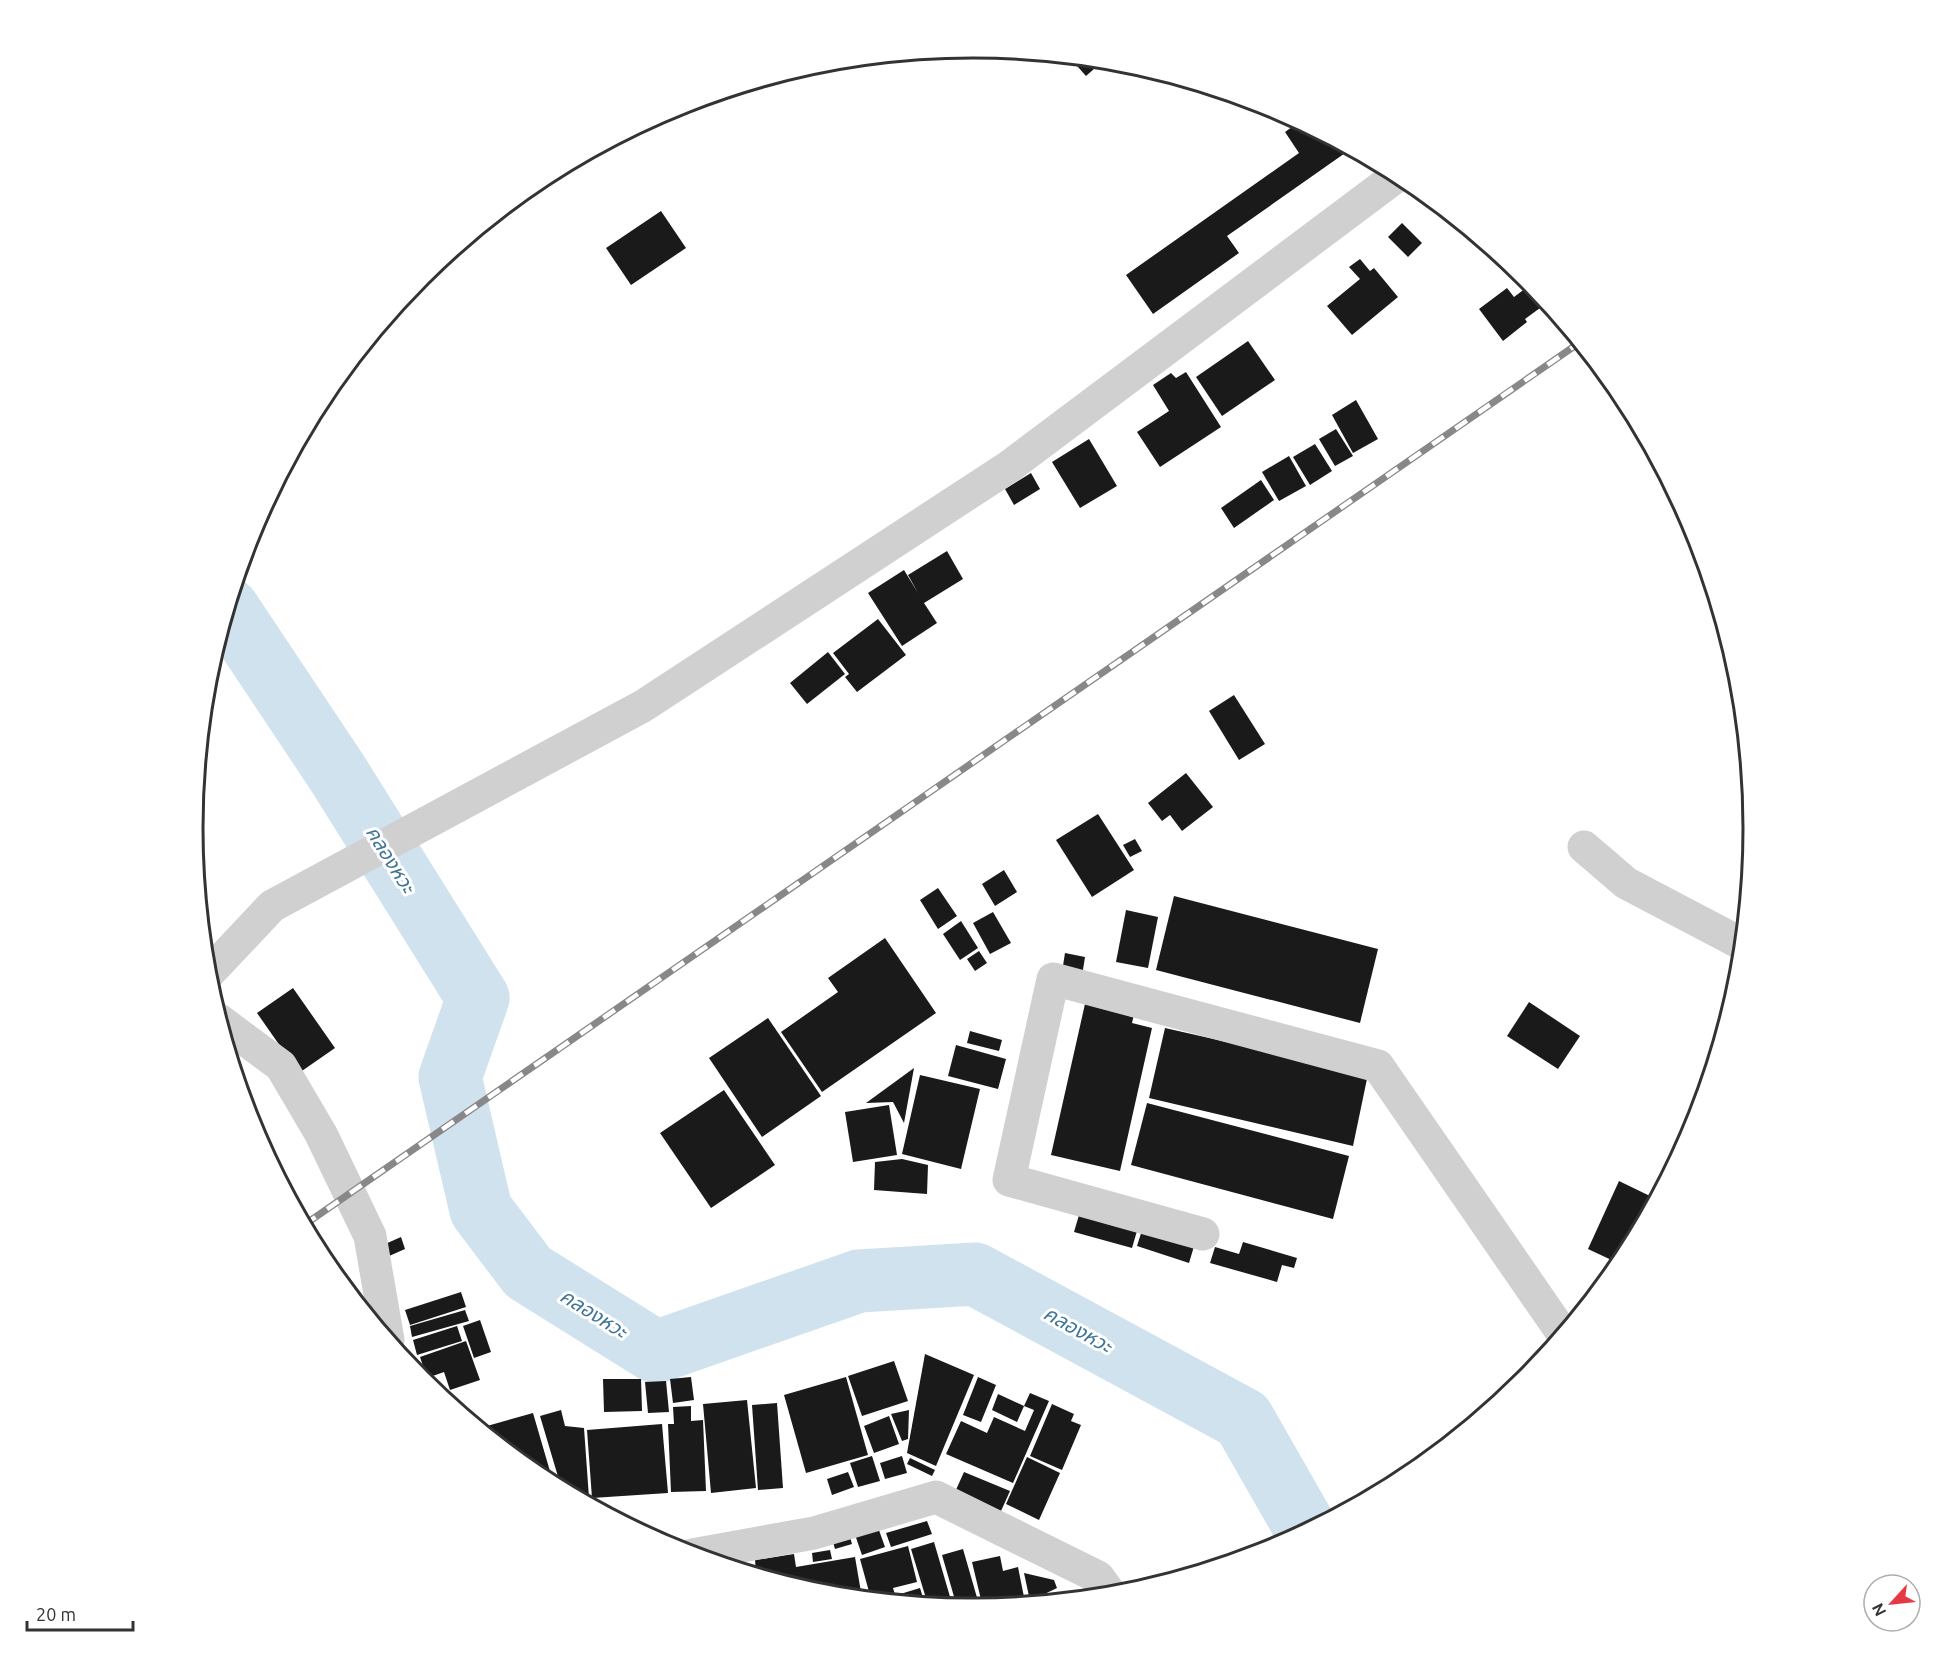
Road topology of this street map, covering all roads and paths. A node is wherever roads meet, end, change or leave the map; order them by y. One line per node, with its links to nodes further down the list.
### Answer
1 (1390, 181): 4 (street)
2 (1584, 847): 3 (street)
3 (1734, 940)
4 (216, 966)
5 (229, 1027): 7 (street)
6 (1203, 1234): 8 (street)
7 (386, 1326)
8 (1559, 1328)
9 (709, 1552): 10 (street)
10 (1105, 1587)

